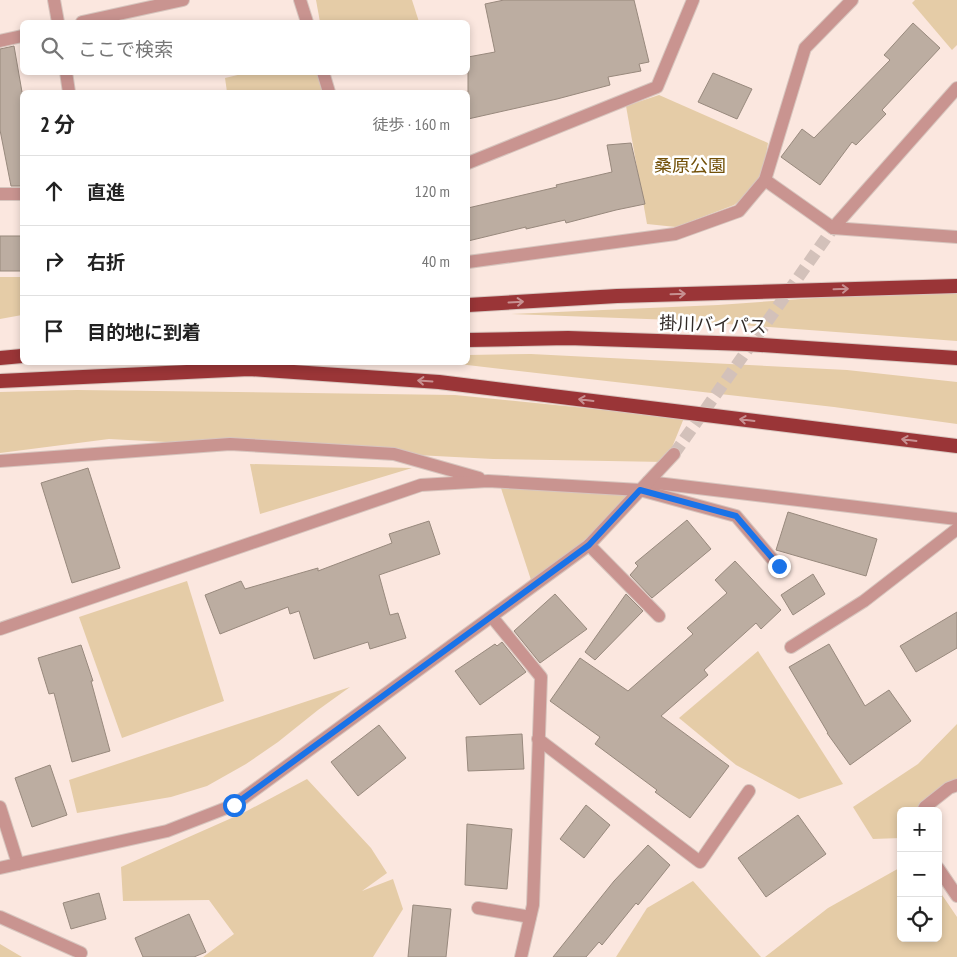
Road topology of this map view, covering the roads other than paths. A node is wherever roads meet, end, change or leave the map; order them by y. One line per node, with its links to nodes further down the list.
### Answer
1 (54, 0): 6 (street)
2 (183, 0): 7 (street)
3 (300, 0): 8 (street)
4 (693, 0): 16 (street)
5 (852, 0): 17 (street)
6 (58, 20)
7 (91, 20)
8 (306, 20)
9 (20, 36): 10 (street)
10 (0, 41)
11 (66, 75): 14 (street)
12 (324, 75): 15 (street)
13 (957, 88): 20 (street)
14 (69, 90)
15 (328, 90)
16 (470, 162)
17 (765, 180): 20 (street); 22 (street)
18 (0, 194): 19 (street)
19 (20, 194)
20 (833, 228): 21 (street)
21 (957, 237)
22 (470, 262)
23 (957, 286): 24 (highway, one-way to 23)
24 (470, 305)
25 (470, 340): 28 (highway, 掛川バイパス)
26 (20, 356): 27 (highway)
27 (0, 358)
28 (957, 358)
29 (0, 381): 30 (highway, one-way to 29)
30 (957, 446)
31 (674, 454): 34 (street)
32 (0, 461): 33 (street)
33 (488, 481): 34 (street); 41 (street)
34 (644, 486): 35 (street); 37 (street); 38 (street)
35 (957, 519)
36 (957, 529): 42 (street)
37 (589, 545): 39 (street); 40 (street)
38 (779, 566)
39 (659, 616)
40 (492, 617): 43 (street); 48 (street)
41 (0, 629)
42 (791, 647)
43 (538, 739): 45 (street); 54 (street)
44 (957, 785): 46 (street)
45 (749, 791)
46 (925, 807)
47 (0, 808): 48 (street)
48 (18, 864): 49 (street)
49 (0, 868)
50 (942, 874): 51 (street)
51 (957, 896)
52 (478, 908): 54 (street)
53 (0, 916): 55 (street)
54 (530, 917): 56 (street)
55 (82, 953)
56 (520, 957)

